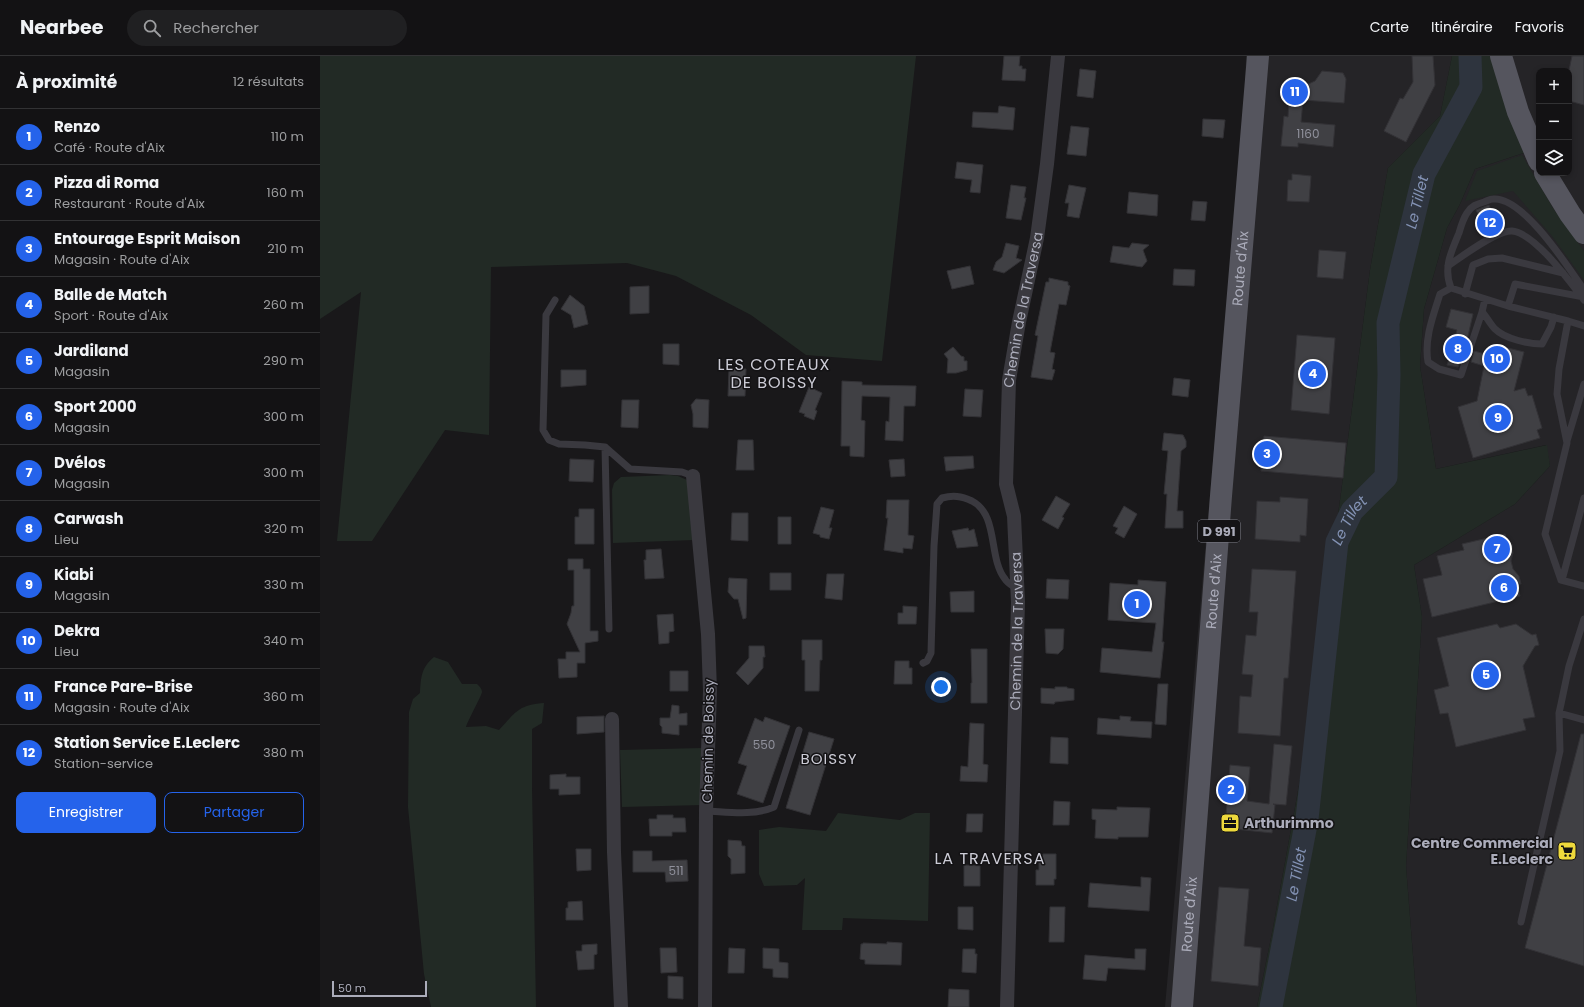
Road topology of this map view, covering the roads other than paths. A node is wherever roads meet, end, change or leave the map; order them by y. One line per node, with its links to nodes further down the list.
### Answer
1 (1058, 56): 27 (street, Chemin de la Traversa)
2 (1258, 56): 40 (main road, Route d'Aix / D 991)
3 (1501, 56): 4 (main road)
4 (1536, 154)
5 (1547, 176): 6 (main road)
6 (1584, 233)
7 (1448, 266): 8 (lane); 9 (lane); 10 (lane)
8 (1562, 273): 9 (lane); 11 (lane); 12 (lane)
9 (1573, 275): 12 (lane)
10 (1451, 288): 11 (lane); 16 (lane)
11 (1465, 294): 13 (lane)
12 (1583, 296): 15 (lane)
13 (1485, 299): 15 (lane); 16 (lane)
14 (555, 300): 22 (lane)
15 (1508, 306): 17 (lane)
16 (1482, 312): 17 (lane)
17 (1554, 317): 18 (lane)
18 (1568, 321): 19 (lane); 21 (lane)
19 (1584, 325)
20 (1584, 384): 21 (lane)
21 (1566, 443): 25 (lane)
22 (605, 447): 23 (lane); 29 (lane)
23 (693, 476): 35 (street, Chemin de Boissy)
24 (1584, 498): 25 (lane)
25 (1562, 580): 26 (lane)
26 (1584, 586)
27 (1017, 589): 30 (lane); 39 (street, Chemin de la Traversa)
28 (1584, 619): 31 (lane)
29 (609, 629)
30 (923, 663)
31 (1559, 713): 33 (lane); 36 (lane)
32 (612, 719): 37 (street)
33 (1584, 720)
34 (799, 730): 35 (lane)
35 (706, 811): 38 (street, Chemin de Boissy)
36 (1521, 922)
37 (621, 1007)
38 (705, 1007)
39 (1007, 1007)
40 (1182, 1007)

